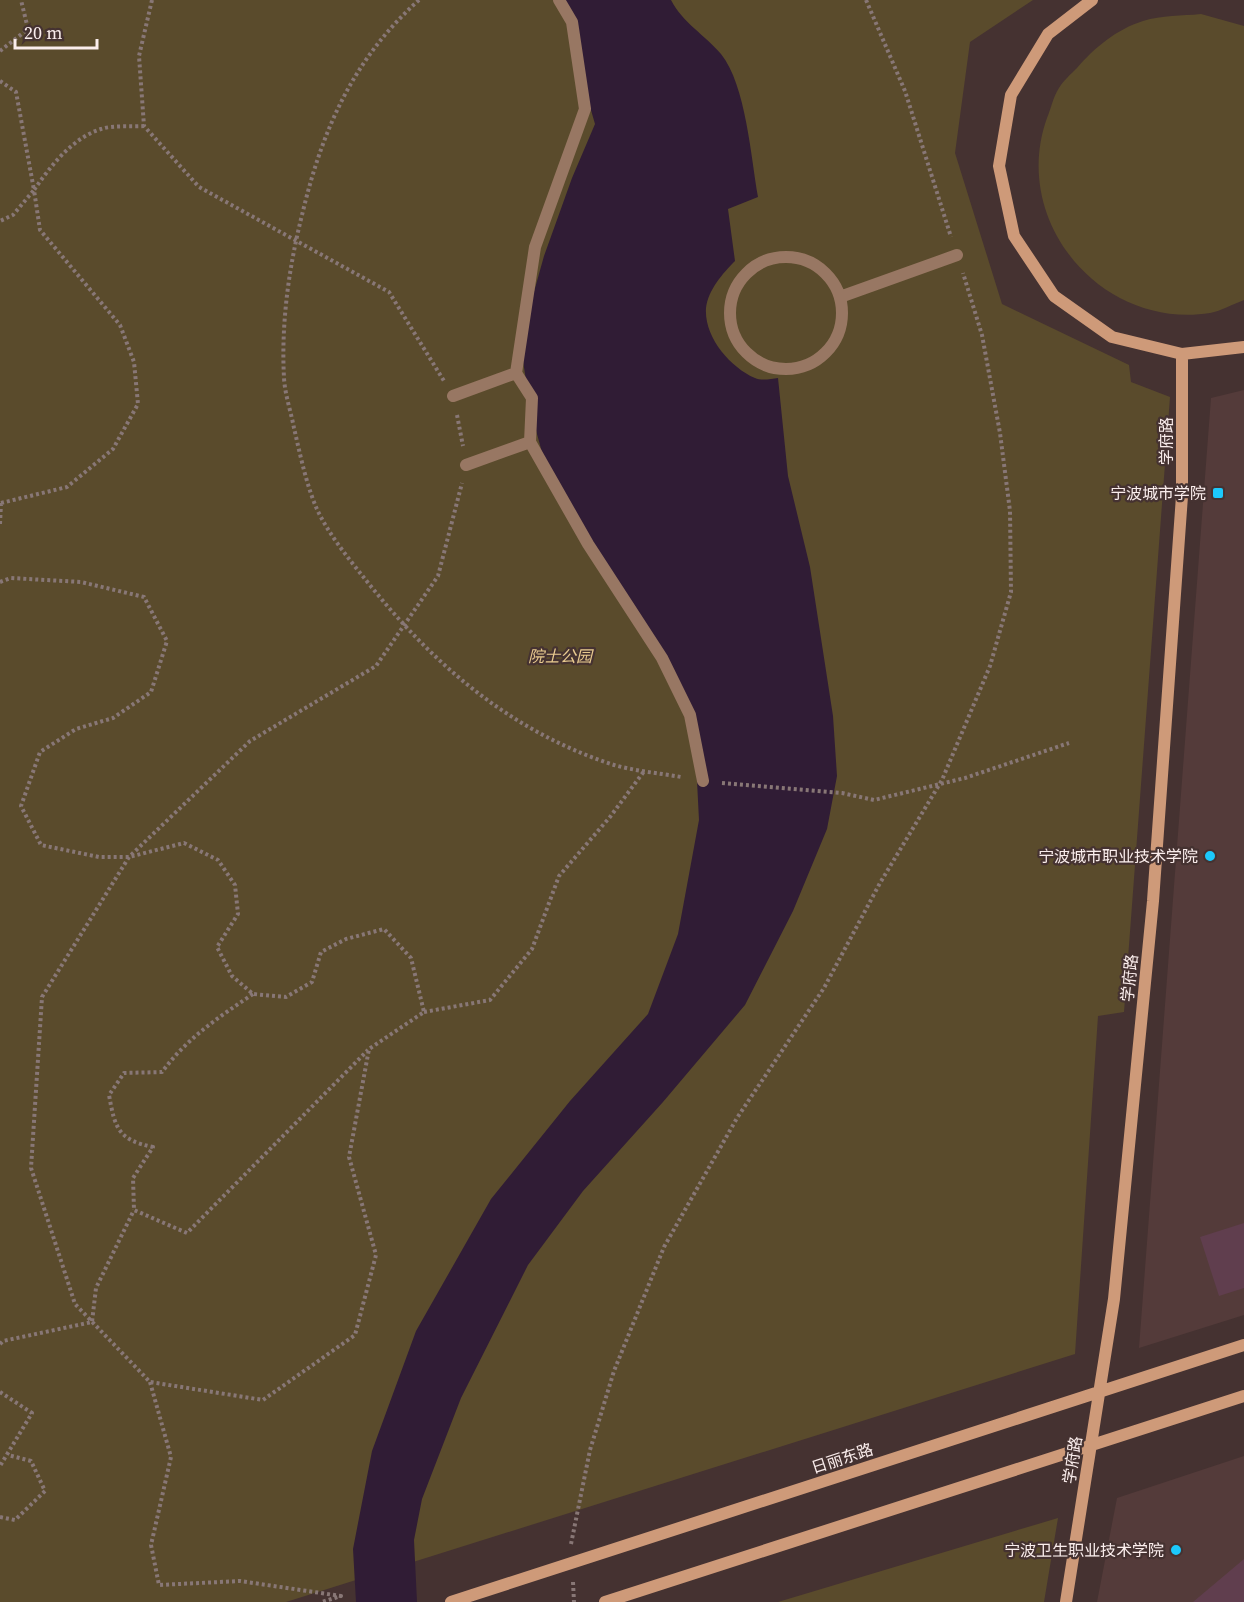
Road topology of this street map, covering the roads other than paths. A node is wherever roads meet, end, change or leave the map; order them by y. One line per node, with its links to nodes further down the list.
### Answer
1 (559, 0): 7 (street)
2 (1092, 0): 6 (street)
3 (957, 255): 4 (street)
4 (840, 297): 4 (street)
5 (1244, 347): 6 (street)
6 (1182, 354): 13 (street, 学府路)
7 (516, 373): 8 (street); 9 (street)
8 (453, 396)
9 (530, 442): 10 (street); 11 (street)
10 (466, 465)
11 (703, 782)
12 (1244, 1345): 13 (street, 日丽东路)
13 (1100, 1392): 15 (street, 学府路); 16 (street, 日丽东路)
14 (1244, 1396): 15 (street)
15 (1091, 1446): 17 (street); 18 (street, 学府路)
16 (456, 1600)
17 (605, 1602)
18 (1066, 1602)

